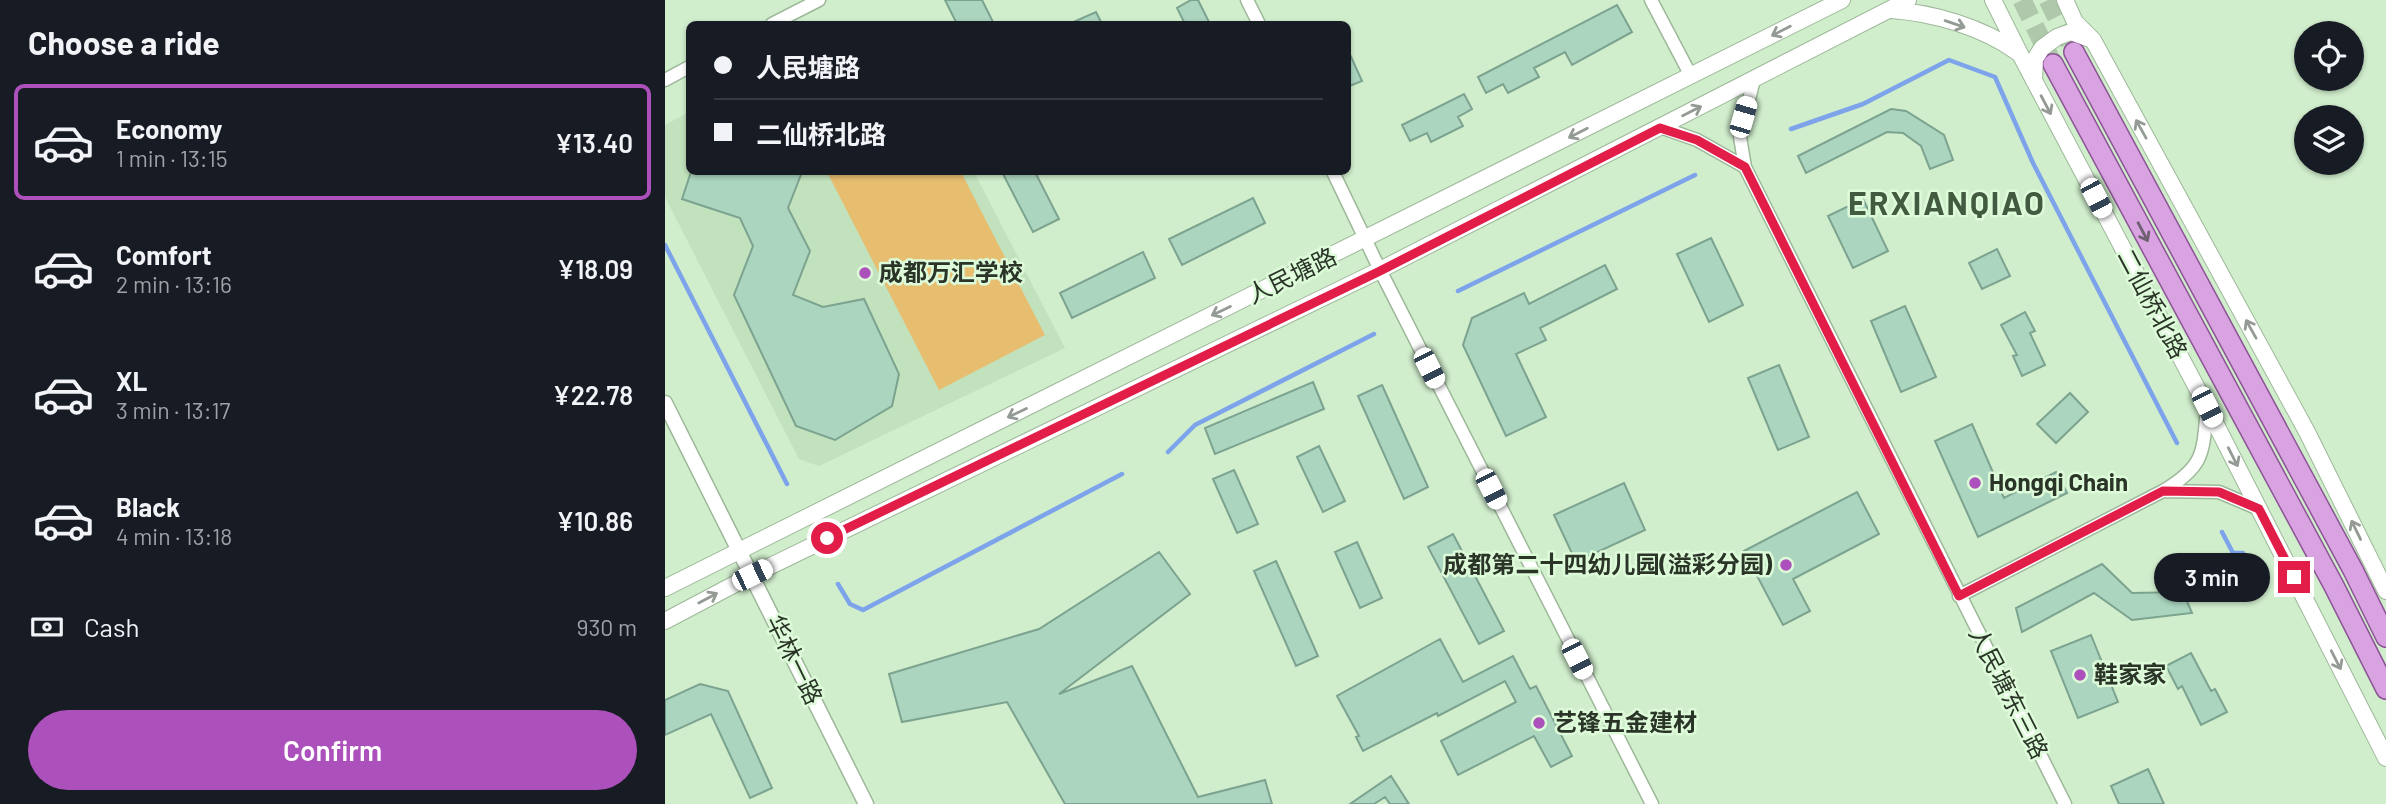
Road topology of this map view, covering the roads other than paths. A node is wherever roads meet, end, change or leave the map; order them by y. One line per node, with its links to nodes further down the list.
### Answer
1 (819, 0): 9 (street)
2 (1247, 0): 10 (street)
3 (1651, 0): 16 (street)
4 (1842, 0): 16 (main road, 人民塘路, one-way to 16)
5 (1908, 0): 8 (main road, 人民塘路)
6 (1993, 0): 13 (main road, 二仙桥北路)
7 (2065, 0): 11 (main road)
8 (1888, 10): 13 (main road, one-way to 13); 17 (main road, 人民塘路)
9 (778, 21)
10 (1258, 21)
11 (2092, 40): 19 (main road); 32 (main road, one-way to 11)
12 (2074, 52): 35 (main road)
13 (2019, 54): 19 (main road, 二仙桥北路)
14 (2053, 64): 36 (main road, one-way to 36)
15 (686, 69): 18 (street)
16 (1691, 76): 23 (main road, 人民塘路, one-way to 23)
17 (1754, 79): 20 (main road, 人民塘路, one-way to 17); 21 (street, 人民塘东三路)
18 (665, 80)
19 (2034, 82): 26 (main road, 二仙桥北路, one-way to 26)
20 (1660, 128): 21 (street); 24 (main road, 人民塘路)
21 (1745, 167): 33 (street, 人民塘东三路)
22 (1335, 175): 23 (street)
23 (1367, 239): 24 (street); 29 (main road, 人民塘路, one-way to 29)
24 (1380, 271): 30 (main road, 人民塘路); 39 (street)
25 (665, 403): 29 (street, 华林一路)
26 (2207, 407): 27 (street); 28 (main road, 二仙桥北路, one-way to 28)
27 (2163, 491): 28 (street); 33 (street)
28 (2259, 509): 37 (main road, 二仙桥北路, one-way to 37)
29 (740, 550): 30 (street, 华林一路); 31 (main road, 人民塘路)
30 (752, 575): 34 (main road, 人民塘路, one-way to 30); 38 (street, 华林一路)
31 (665, 588)
32 (2386, 592)
33 (1959, 596): 40 (street, 人民塘东三路)
34 (665, 621)
35 (2386, 637)
36 (2386, 689)
37 (2386, 758)
38 (866, 804)
39 (1652, 804)
40 (2065, 804)

